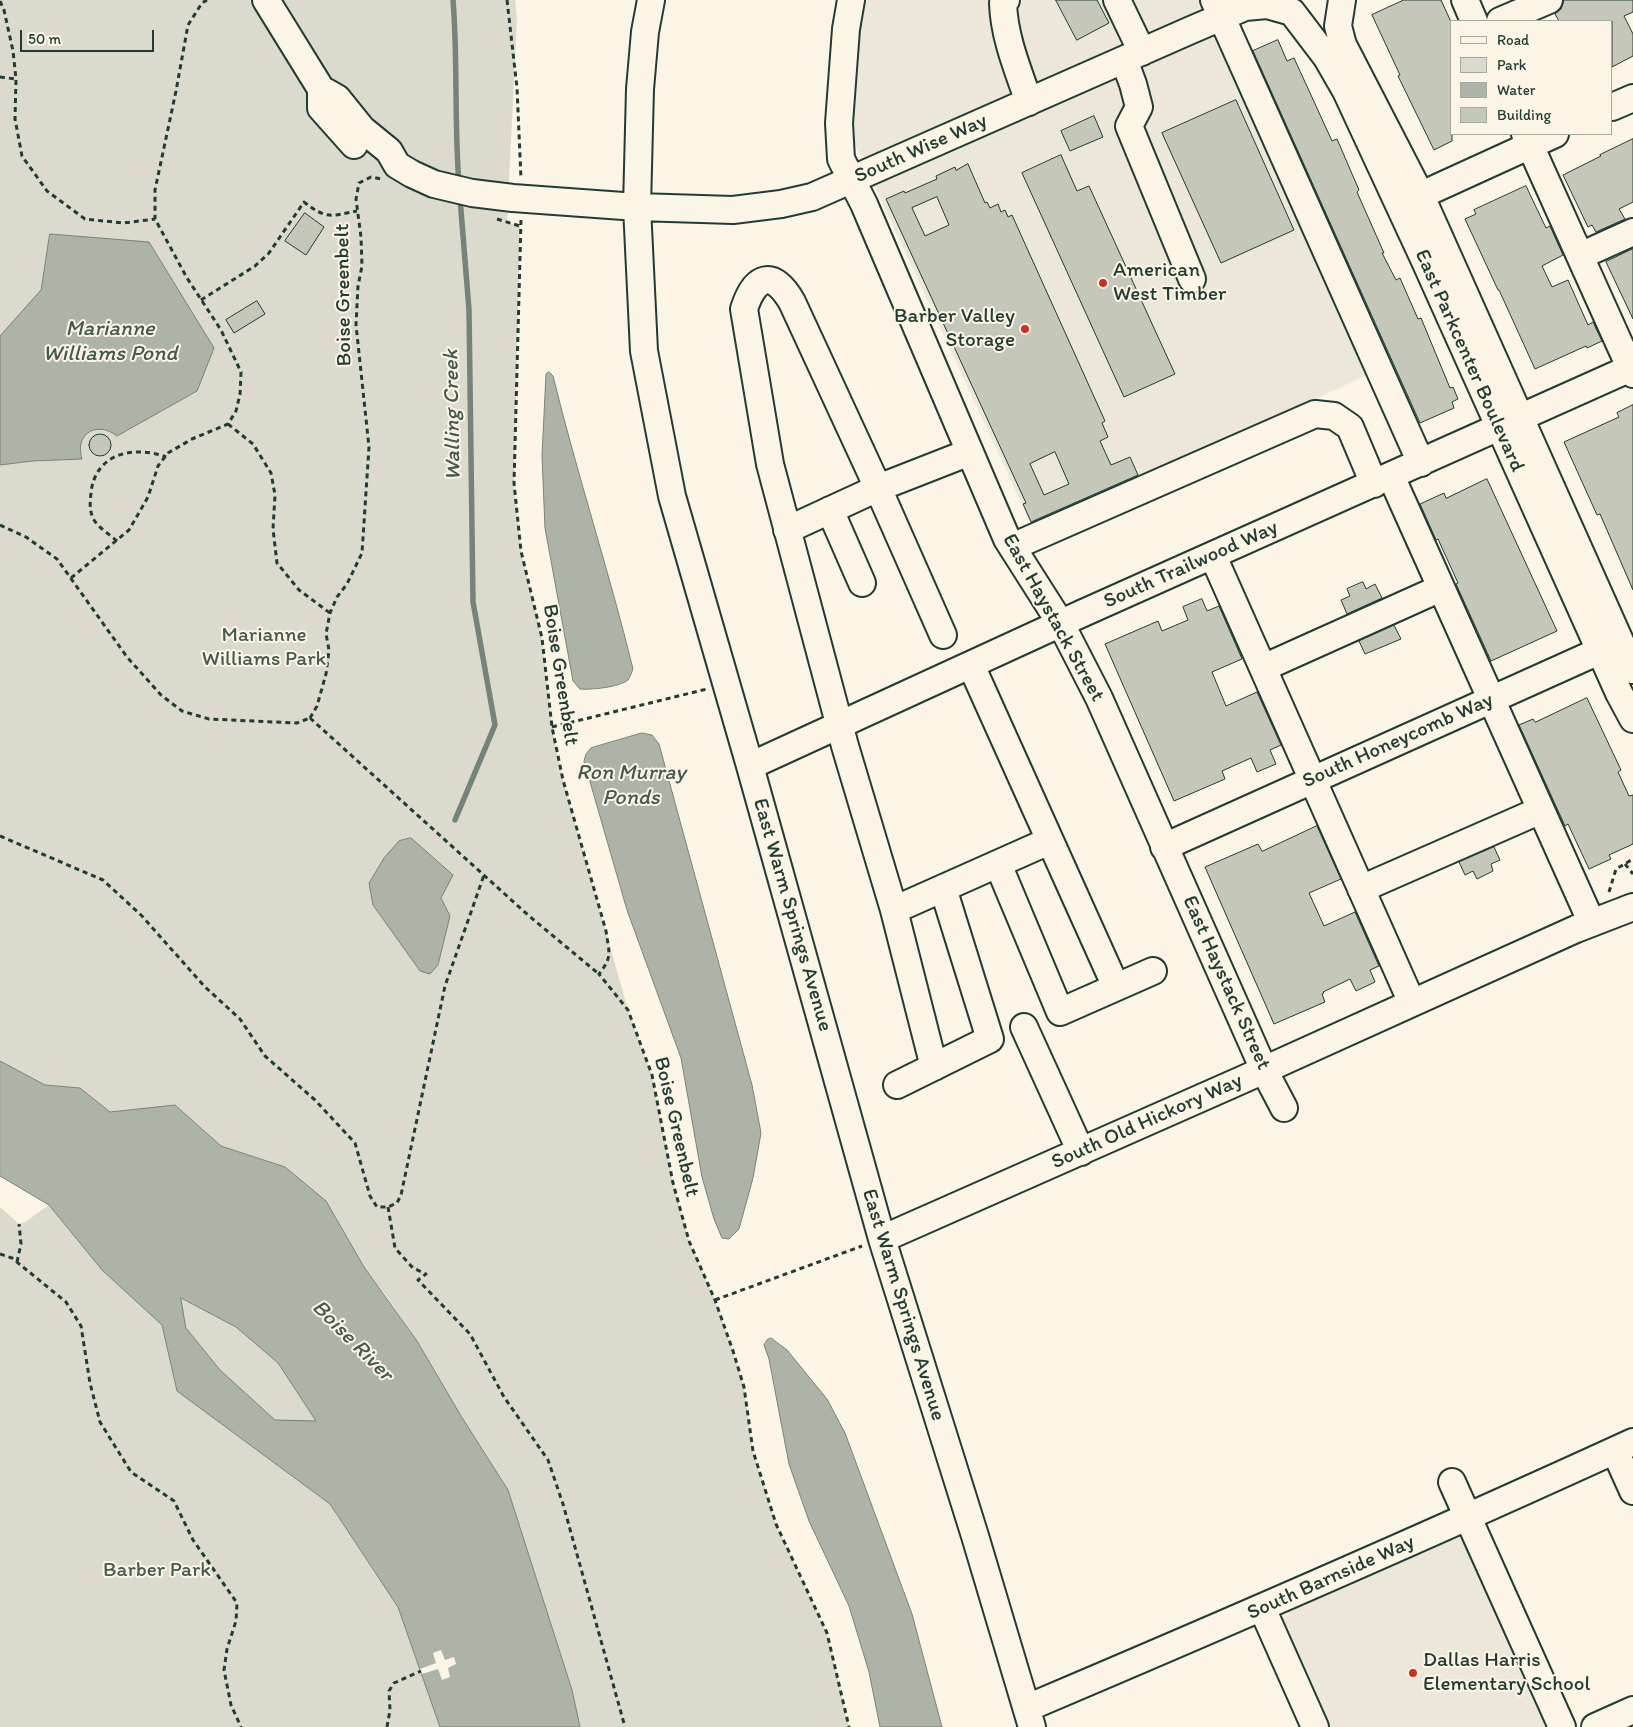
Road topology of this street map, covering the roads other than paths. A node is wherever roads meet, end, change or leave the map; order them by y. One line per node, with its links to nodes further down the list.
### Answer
1 (266, 0): 21 (street, South Wise Way)
2 (637, 0): 15 (street, East Warm Springs Avenue)
3 (651, 0): 15 (street, East Warm Springs Avenue)
4 (851, 0): 19 (street, East Haystack Street)
5 (1006, 0): 16 (street)
6 (1117, 0): 14 (street)
7 (1340, 0): 11 (street, South Wise Way); 20 (street, East Parkcenter Boulevard)
8 (1465, 0): 12 (street)
9 (1549, 0): 13 (street)
10 (1218, 5): 11 (street, South Wise Way); 14 (street, South Wise Way); 28 (street)
11 (1285, 6): 20 (street, East Parkcenter Boulevard)
12 (1474, 20)
13 (1502, 20)
14 (1133, 56): 16 (street, South Wise Way); 24 (street)
15 (640, 88): 21 (street, East Warm Springs Avenue)
16 (1029, 102): 19 (street, South Wise Way)
17 (1550, 135): 18 (street)
18 (1527, 140): 20 (street); 23 (street)
19 (851, 180): 21 (street, South Wise Way); 27 (street, East Haystack Street)
20 (1410, 200): 26 (street, East Parkcenter Boulevard)
21 (637, 207): 46 (street, East Warm Springs Avenue)
22 (1633, 232): 23 (street)
23 (1580, 256): 25 (street)
24 (1192, 279)
25 (1632, 370): 26 (street, South Trailwood Way)
26 (1509, 423): 28 (street, South Trailwood Way); 39 (street, East Parkcenter Boulevard)
27 (970, 452): 30 (street); 33 (street, East Haystack Street)
28 (1421, 463): 29 (street, South Trailwood Way)
29 (1382, 480): 33 (street); 34 (street, South Trailwood Way); 36 (street)
30 (878, 488): 31 (street); 32 (street); 38 (street)
31 (830, 510): 32 (street); 35 (street)
32 (788, 530): 45 (street)
33 (1012, 546): 37 (street, East Haystack Street)
34 (1213, 556): 37 (street, South Trailwood Way); 41 (street)
35 (862, 583)
36 (1441, 588): 41 (street); 43 (street)
37 (1060, 624): 40 (street, South Trailwood Way); 50 (street, East Haystack Street)
38 (943, 635)
39 (1618, 643): 42 (street, East Parkcenter Boulevard); 43 (street, South Honeycomb Way); 44 (street, East Parkcenter Boulevard)
40 (971, 665): 45 (street, South Trailwood Way); 49 (street)
41 (1263, 668): 47 (street)
42 (1633, 670)
43 (1491, 699): 47 (street, South Honeycomb Way); 48 (street)
44 (1633, 719)
45 (840, 726): 46 (street, South Trailwood Way); 56 (street)
46 (750, 766): 69 (street, East Warm Springs Avenue)
47 (1313, 780): 50 (street, South Honeycomb Way); 54 (street)
48 (1540, 810): 54 (street); 57 (street)
49 (1050, 841): 51 (street); 59 (street)
50 (1164, 847): 65 (street, East Haystack Street)
51 (998, 864): 53 (street); 61 (street)
52 (1629, 876): 57 (street, South Old Hickory Way)
53 (943, 888): 56 (street); 63 (street)
54 (1361, 889): 60 (street)
55 (1633, 907): 57 (street, South Old Hickory Way)
56 (894, 910): 64 (street)
57 (1590, 919): 60 (street, South Old Hickory Way)
58 (1153, 971): 59 (street)
59 (1116, 987): 61 (street)
60 (1412, 1003): 65 (street, South Old Hickory Way)
61 (1060, 1012): 62 (street)
62 (1024, 1027): 63 (street); 68 (street)
63 (990, 1039): 64 (street)
64 (934, 1066): 66 (street)
65 (1264, 1070): 67 (street, East Haystack Street); 68 (street, South Old Hickory Way)
66 (897, 1085)
67 (1284, 1108)
68 (1081, 1152): 69 (street, South Old Hickory Way)
69 (882, 1239): 76 (street, East Warm Springs Avenue)
70 (1624, 1446): 72 (street); 73 (street, South Barnside Way)
71 (1452, 1482): 73 (street)
72 (1633, 1491)
73 (1468, 1518): 74 (street, South Barnside Way); 78 (street)
74 (1262, 1608): 76 (street, South Barnside Way); 77 (street)
75 (1633, 1710): 79 (street)
76 (1029, 1718)
77 (1315, 1727)
78 (1562, 1727)
79 (1595, 1727)

